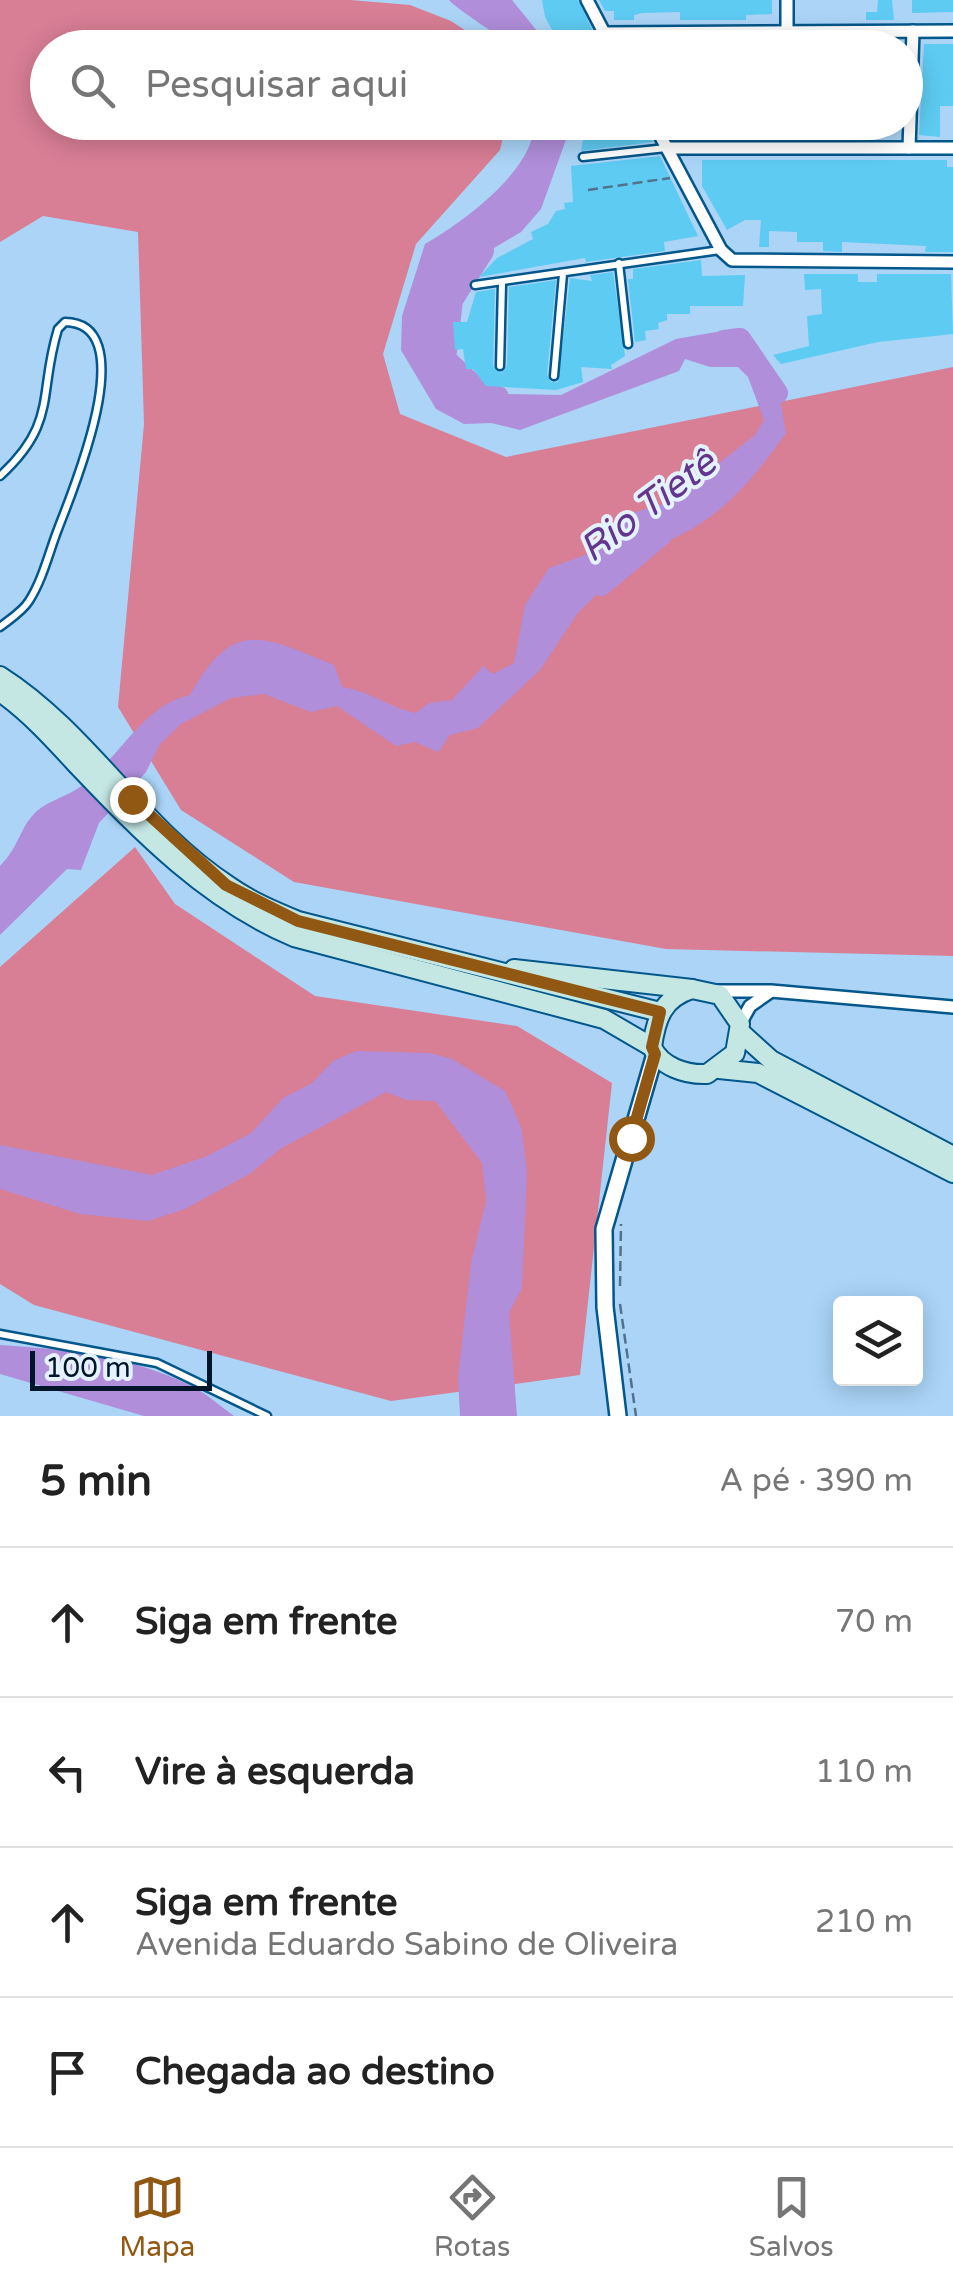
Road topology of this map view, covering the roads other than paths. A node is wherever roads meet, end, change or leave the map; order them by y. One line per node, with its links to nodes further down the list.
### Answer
1 (587, 0): 3 (street)
2 (788, 0): 4 (street)
3 (603, 30)
4 (787, 30)
5 (923, 31): 6 (street)
6 (953, 31)
7 (664, 140): 9 (street)
8 (909, 140): 10 (street)
9 (668, 148): 10 (street); 12 (lane); 13 (street)
10 (909, 148): 11 (street)
11 (953, 148)
12 (583, 157)
13 (721, 250): 14 (lane); 15 (street)
14 (619, 262): 16 (lane); 19 (lane)
15 (953, 262)
16 (563, 274): 17 (lane); 21 (lane)
17 (502, 284): 18 (lane); 20 (lane)
18 (475, 285)
19 (628, 344)
20 (500, 366)
21 (554, 376)
22 (0, 476): 23 (lane)
23 (0, 627)
24 (0, 676): 26 (main road)
25 (0, 692): 26 (main road)
26 (82, 758): 27 (main road)
27 (127, 805): 28 (main road); 34 (main road)
28 (471, 964): 29 (main road); 32 (main road)
29 (701, 990): 30 (street); 32 (main road); 33 (main road)
30 (771, 991): 31 (street); 33 (street)
31 (953, 1007)
32 (660, 1012): 34 (main road)
33 (740, 1028): 35 (main road); 36 (main road)
34 (659, 1055): 35 (main road); 40 (street)
35 (719, 1069): 37 (main road)
36 (953, 1156)
37 (953, 1173)
38 (0, 1334): 39 (lane)
39 (268, 1416)
40 (618, 1416)

